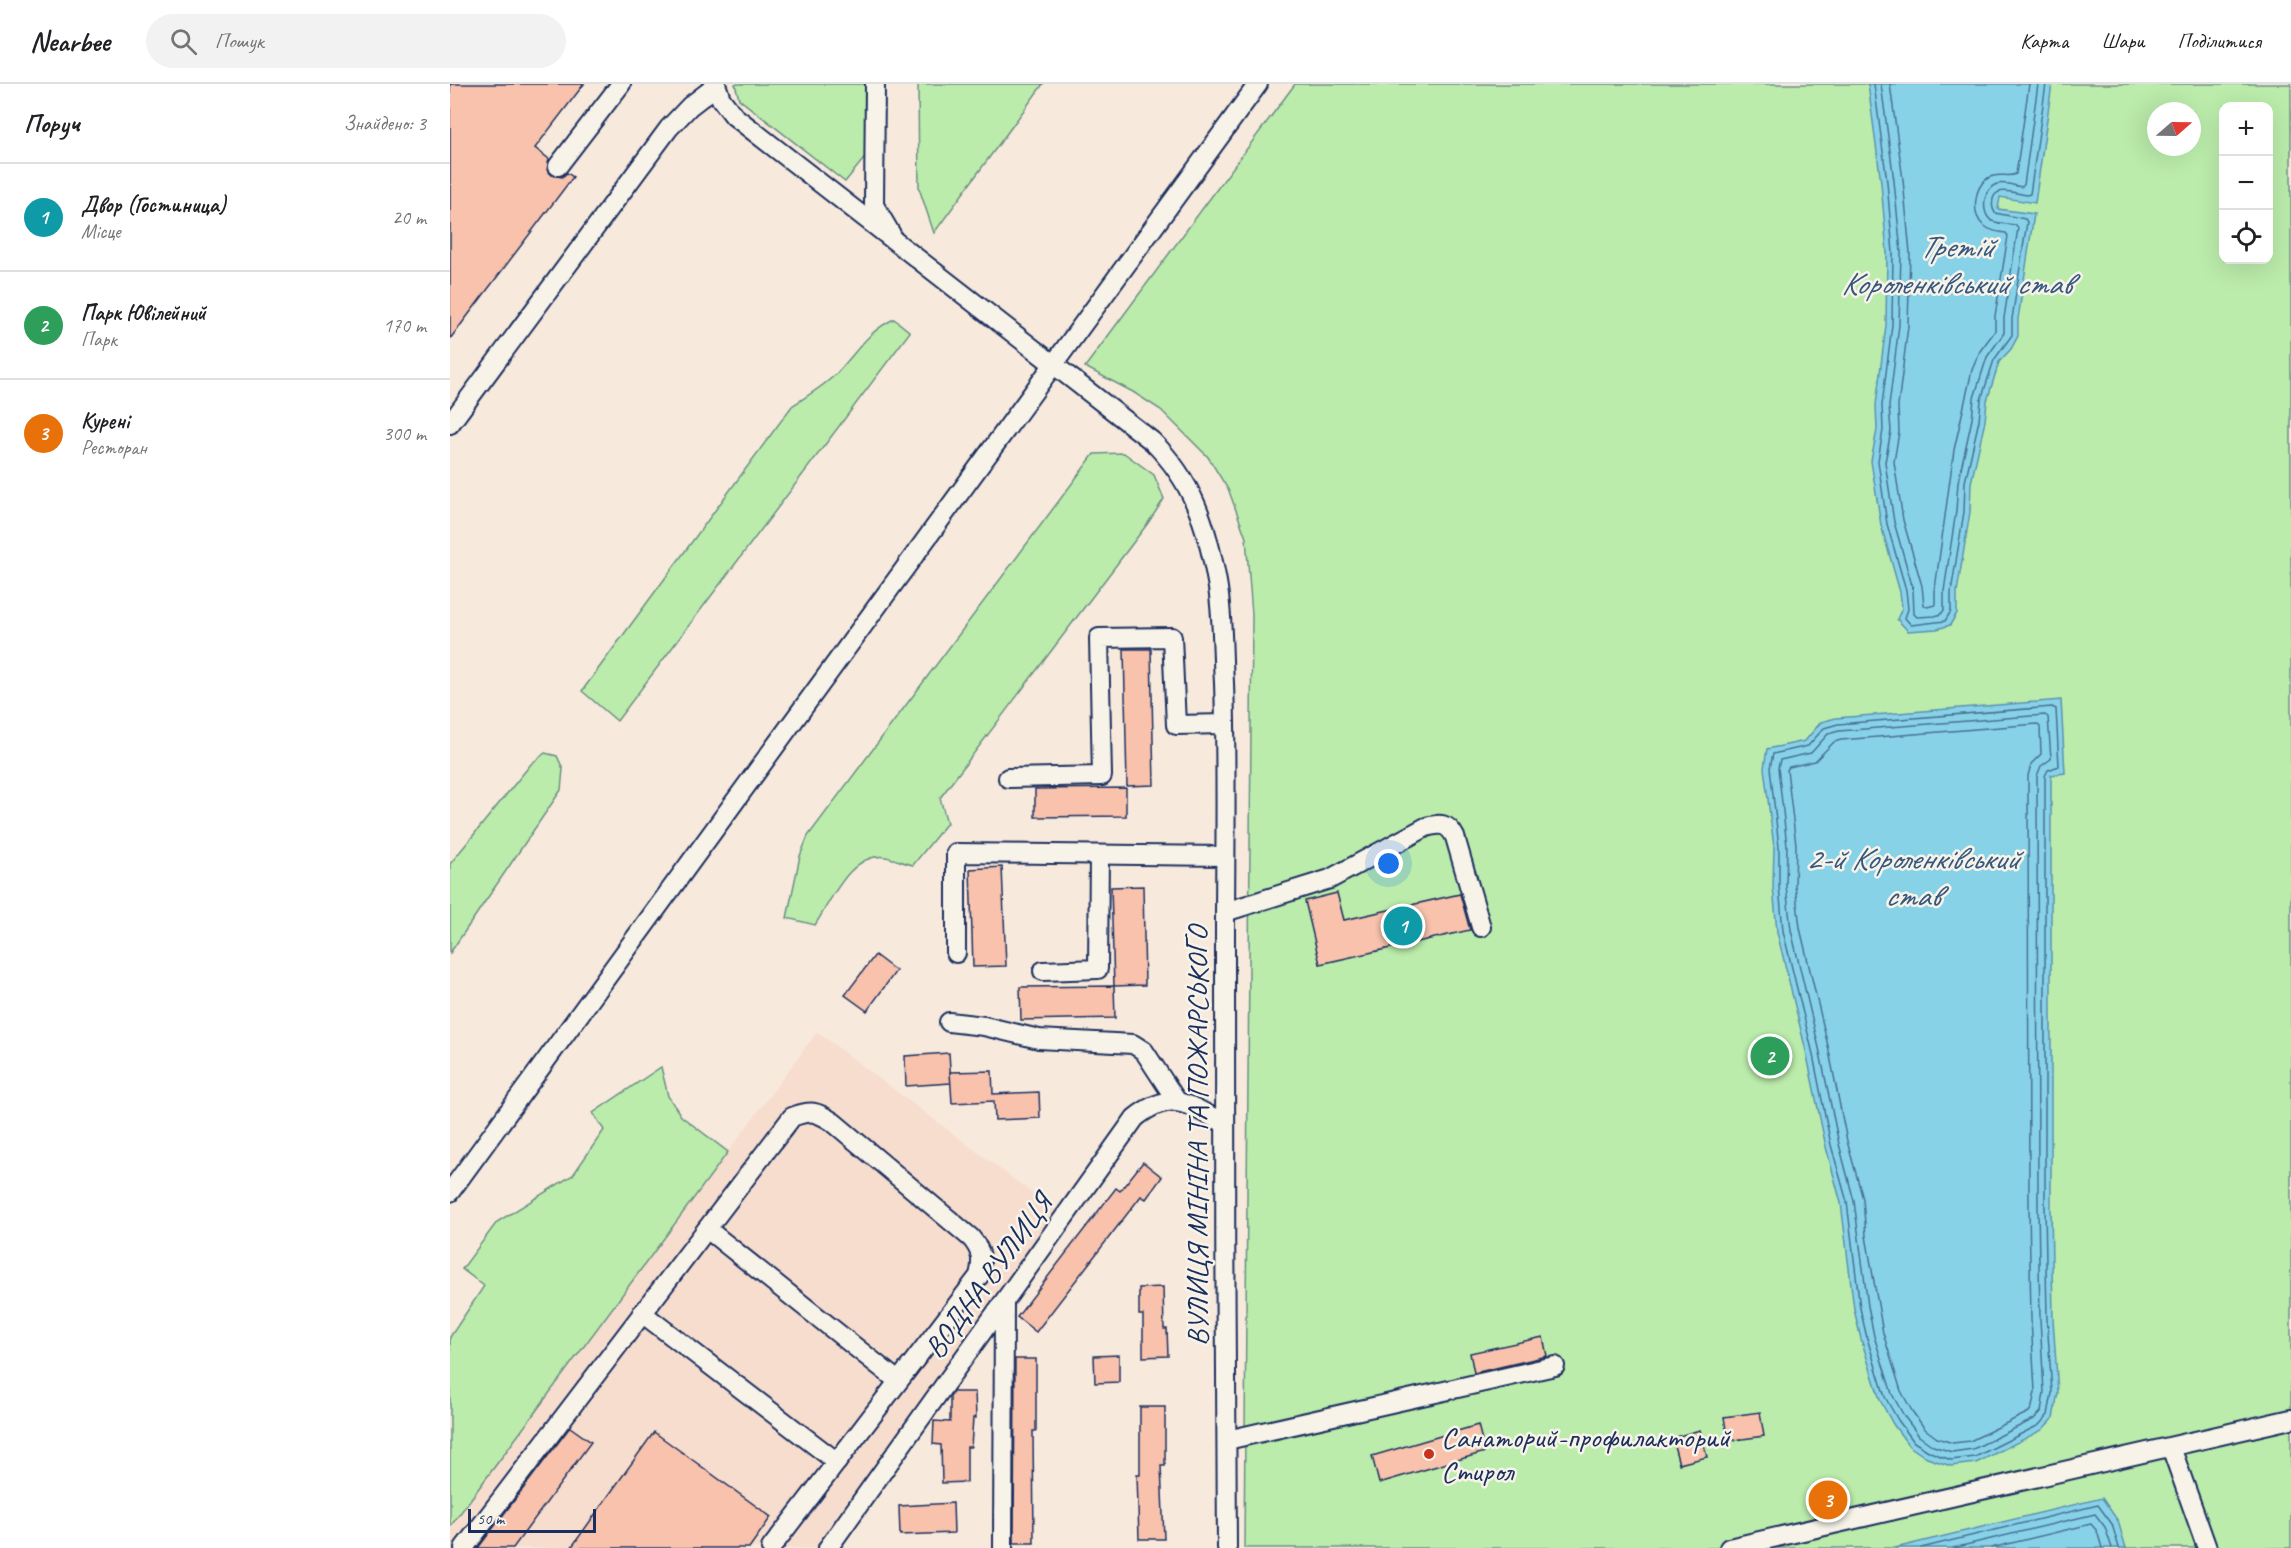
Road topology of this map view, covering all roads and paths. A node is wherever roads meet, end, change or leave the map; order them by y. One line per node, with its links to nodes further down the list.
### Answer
1 (621, 84): 5 (street)
2 (875, 84): 6 (street)
3 (1258, 84): 7 (street)
4 (716, 85): 6 (street, ВУЛИЦЯ МІНІНА ТА ПОЖАРСЬКОГО); 8 (street)
5 (558, 166)
6 (895, 241): 7 (street, ВУЛИЦЯ МІНІНА ТА ПОЖАРСЬКОГО)
7 (1054, 364): 9 (street, ВУЛИЦЯ МІНІНА ТА ПОЖАРСЬКОГО); 20 (street)
8 (450, 424)
9 (1225, 724): 10 (street); 12 (street, ВУЛИЦЯ МІНІНА ТА ПОЖАРСЬКОГО)
10 (1008, 778)
11 (1099, 855): 12 (street); 15 (street); 16 (street)
12 (1225, 856): 13 (street, ВУЛИЦЯ МІНІНА ТА ПОЖАРСЬКОГО)
13 (1225, 912): 14 (street); 19 (street, ВУЛИЦЯ МІНІНА ТА ПОЖАРСЬКОГО)
14 (1481, 927)
15 (956, 953)
16 (1043, 971)
17 (949, 1022): 18 (street)
18 (1176, 1100): 19 (street); 22 (street, ВОДНА ВУЛИЦЯ)
19 (1224, 1123): 27 (street, ВУЛИЦЯ МІНІНА ТА ПОЖАРСЬКОГО)
20 (450, 1192)
21 (707, 1229): 23 (street); 25 (street); 25 (street)
22 (1004, 1303): 32 (street, ВОДНА ВУЛИЦЯ); 33 (street)
23 (642, 1313): 29 (street); 30 (street)
24 (1555, 1366): 27 (street)
25 (898, 1381): 29 (street)
26 (2291, 1419): 28 (street)
27 (1227, 1440): 34 (street, ВУЛИЦЯ МІНІНА ТА ПОЖАРСЬКОГО)
28 (2171, 1447): 35 (street); 36 (street)
29 (837, 1462): 31 (street)
30 (464, 1548)
31 (771, 1548)
32 (828, 1548)
33 (1004, 1548)
34 (1227, 1548)
35 (1729, 1548)
36 (2207, 1548)

